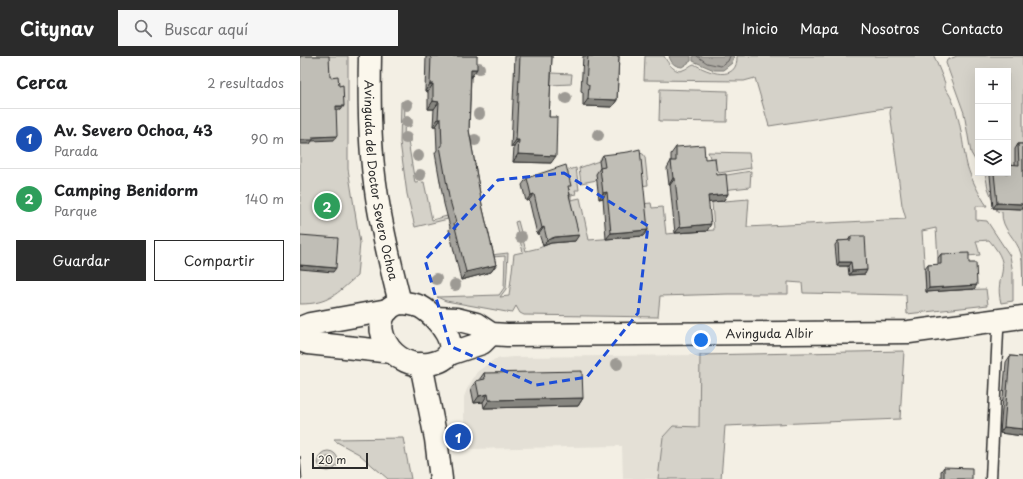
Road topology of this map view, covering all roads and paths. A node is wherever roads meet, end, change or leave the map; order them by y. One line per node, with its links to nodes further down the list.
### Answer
1 (370, 56): 2 (street, Avinguda del Doctor Severo Ochoa)
2 (394, 307): 4 (street); 5 (street); 9 (street)
3 (1023, 317): 7 (street, Avinguda Albir)
4 (435, 318): 7 (street); 10 (street)
5 (300, 328)
6 (998, 331): 13 (lane)
7 (491, 334): 10 (street)
8 (300, 340): 9 (street)
9 (392, 352): 11 (street)
10 (449, 354): 11 (street)
11 (422, 364): 12 (street)
12 (440, 479)
13 (991, 479)

